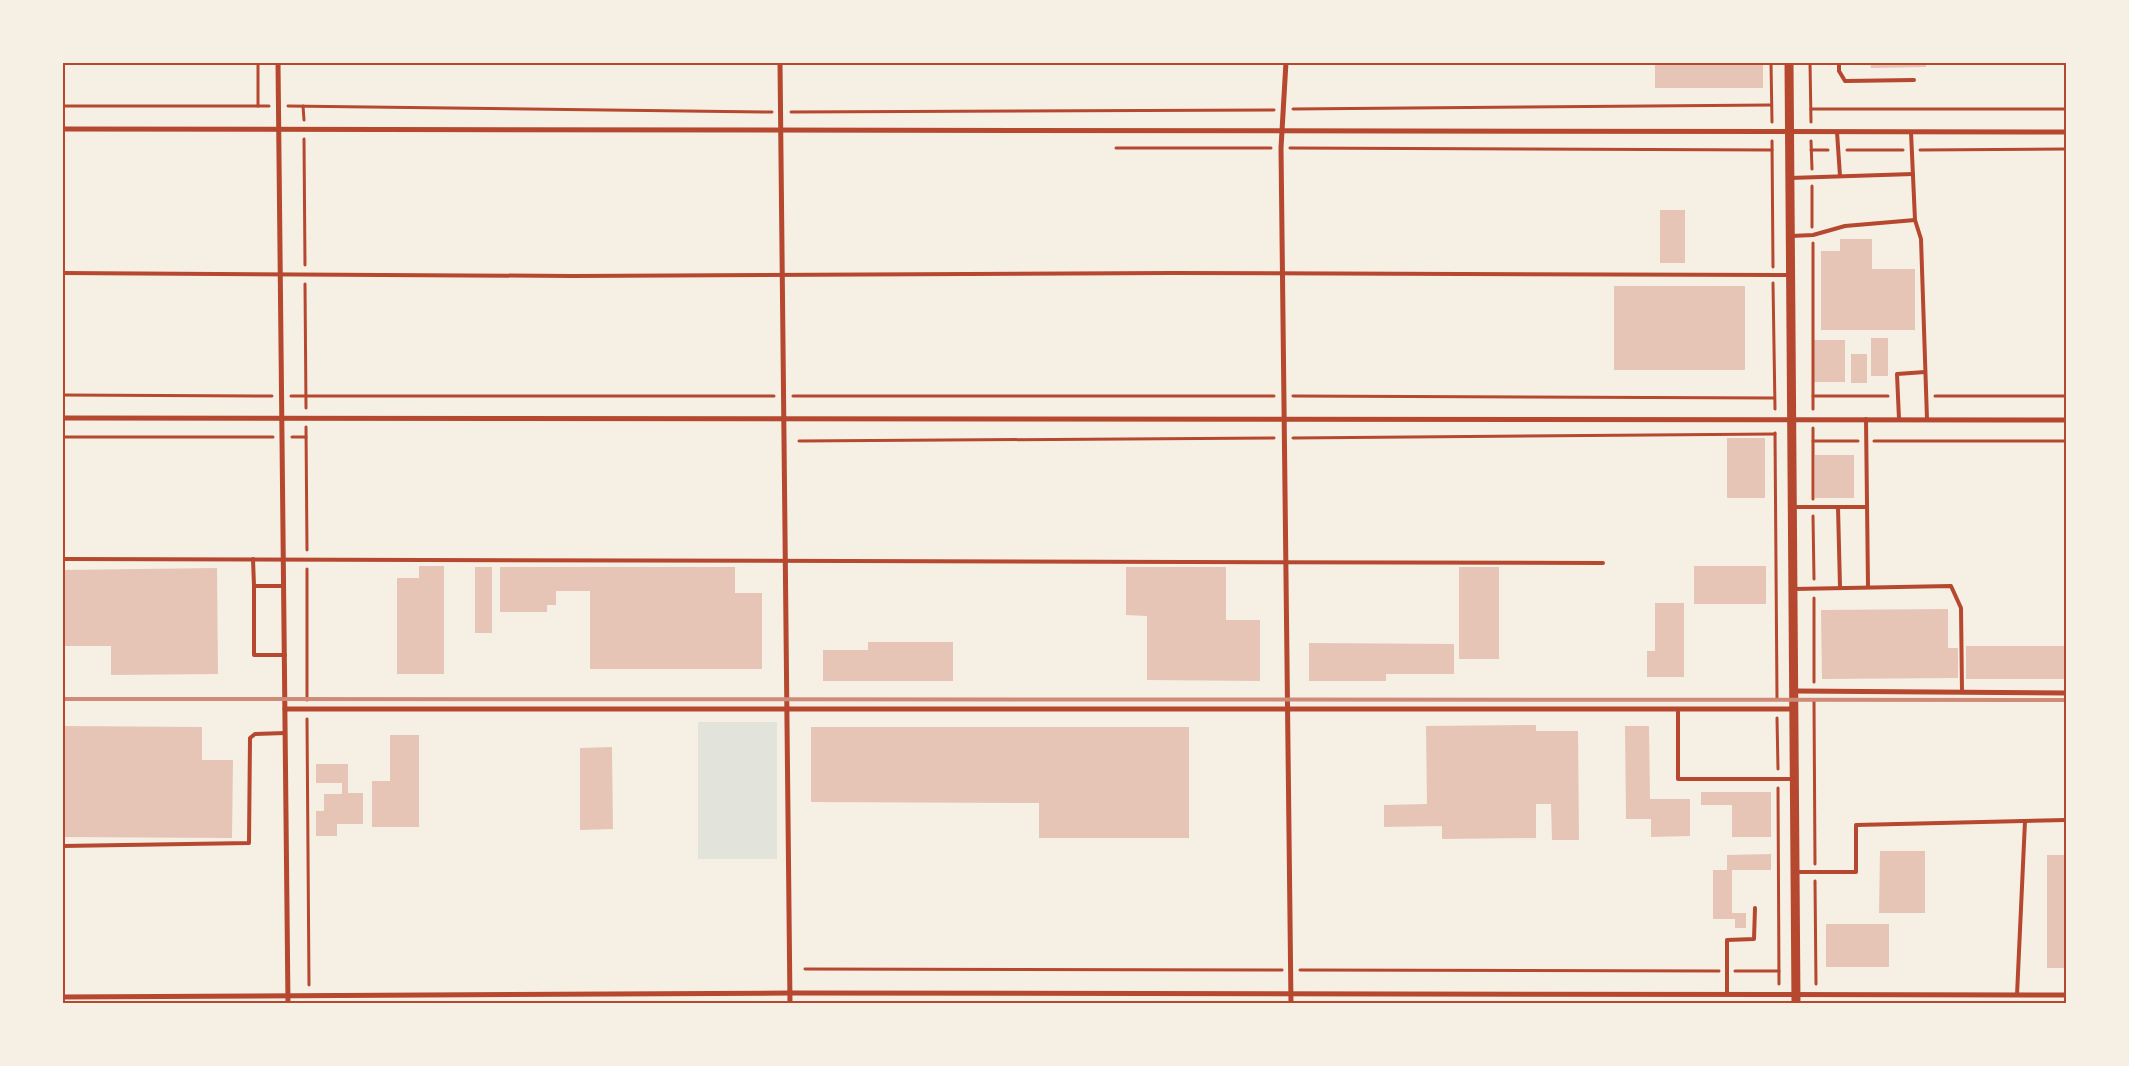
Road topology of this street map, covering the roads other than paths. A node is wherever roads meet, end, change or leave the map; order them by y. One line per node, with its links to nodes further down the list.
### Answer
1 (278, 62): 8 (street)
2 (780, 62): 9 (street)
3 (1286, 62): 10 (street)
4 (1789, 62): 11 (street)
5 (1839, 62): 6 (lane)
6 (1914, 80)
7 (62, 130): 8 (street)
8 (279, 130): 9 (street); 22 (street)
9 (780, 131): 10 (street); 23 (street)
10 (1281, 132): 11 (street); 21 (street)
11 (1790, 132): 12 (street); 17 (street)
12 (1837, 132): 13 (street); 16 (lane)
13 (1911, 132): 14 (street); 15 (lane)
14 (2066, 132)
15 (1913, 174): 16 (lane); 18 (lane)
16 (1840, 176): 17 (lane)
17 (1790, 178): 19 (street)
18 (1915, 220): 19 (lane); 25 (lane)
19 (1791, 236): 24 (street)
20 (62, 273): 22 (lane)
21 (1282, 273): 23 (lane); 24 (lane); 29 (street)
22 (280, 274): 23 (lane); 27 (street)
23 (782, 274): 28 (street)
24 (1791, 274): 30 (street)
25 (1926, 372): 32 (lane); 33 (lane)
26 (62, 418): 27 (street)
27 (282, 419): 28 (street); 40 (street)
28 (784, 419): 29 (street); 42 (street)
29 (1282, 419): 30 (street); 41 (street)
30 (1792, 419): 31 (street); 35 (street)
31 (1866, 419): 32 (street); 37 (lane)
32 (1899, 419): 33 (street)
33 (1927, 419): 34 (street)
34 (2066, 420)
35 (1793, 507): 36 (lane); 48 (street)
36 (1838, 507): 37 (lane); 47 (lane)
37 (1867, 507): 46 (lane)
38 (62, 559): 39 (lane)
39 (254, 559): 40 (lane); 44 (lane)
40 (284, 559): 42 (lane); 45 (street)
41 (1284, 560): 42 (lane); 43 (lane); 55 (street)
42 (785, 562): 53 (street)
43 (1603, 563)
44 (254, 586): 45 (lane); 49 (lane)
45 (284, 586): 49 (street)
46 (1868, 586): 47 (lane); 51 (lane)
47 (1840, 587): 48 (lane)
48 (1794, 588): 50 (street)
49 (285, 655): 54 (street)
50 (1795, 691): 51 (street); 57 (street)
51 (1962, 692): 52 (street)
52 (2066, 693)
53 (787, 708): 54 (street); 55 (street); 65 (street)
54 (285, 709): 58 (street)
55 (1286, 709): 56 (street); 66 (street)
56 (1678, 709): 57 (street); 59 (lane)
57 (1796, 709): 59 (street)
58 (285, 733): 62 (lane); 70 (street)
59 (1796, 779): 63 (street)
60 (2066, 820): 61 (lane)
61 (2026, 821): 63 (lane); 68 (lane)
62 (62, 846)
63 (1796, 872): 72 (street)
64 (1754, 908): 67 (lane)
65 (790, 993): 66 (street); 70 (street); 74 (street)
66 (1291, 993): 67 (street); 75 (street)
67 (1727, 994): 72 (street)
68 (2017, 995): 69 (street); 72 (street)
69 (2066, 995)
70 (288, 996): 71 (street); 73 (street)
71 (62, 997)
72 (1796, 999)
73 (288, 1004)
74 (790, 1004)
75 (1291, 1004)

